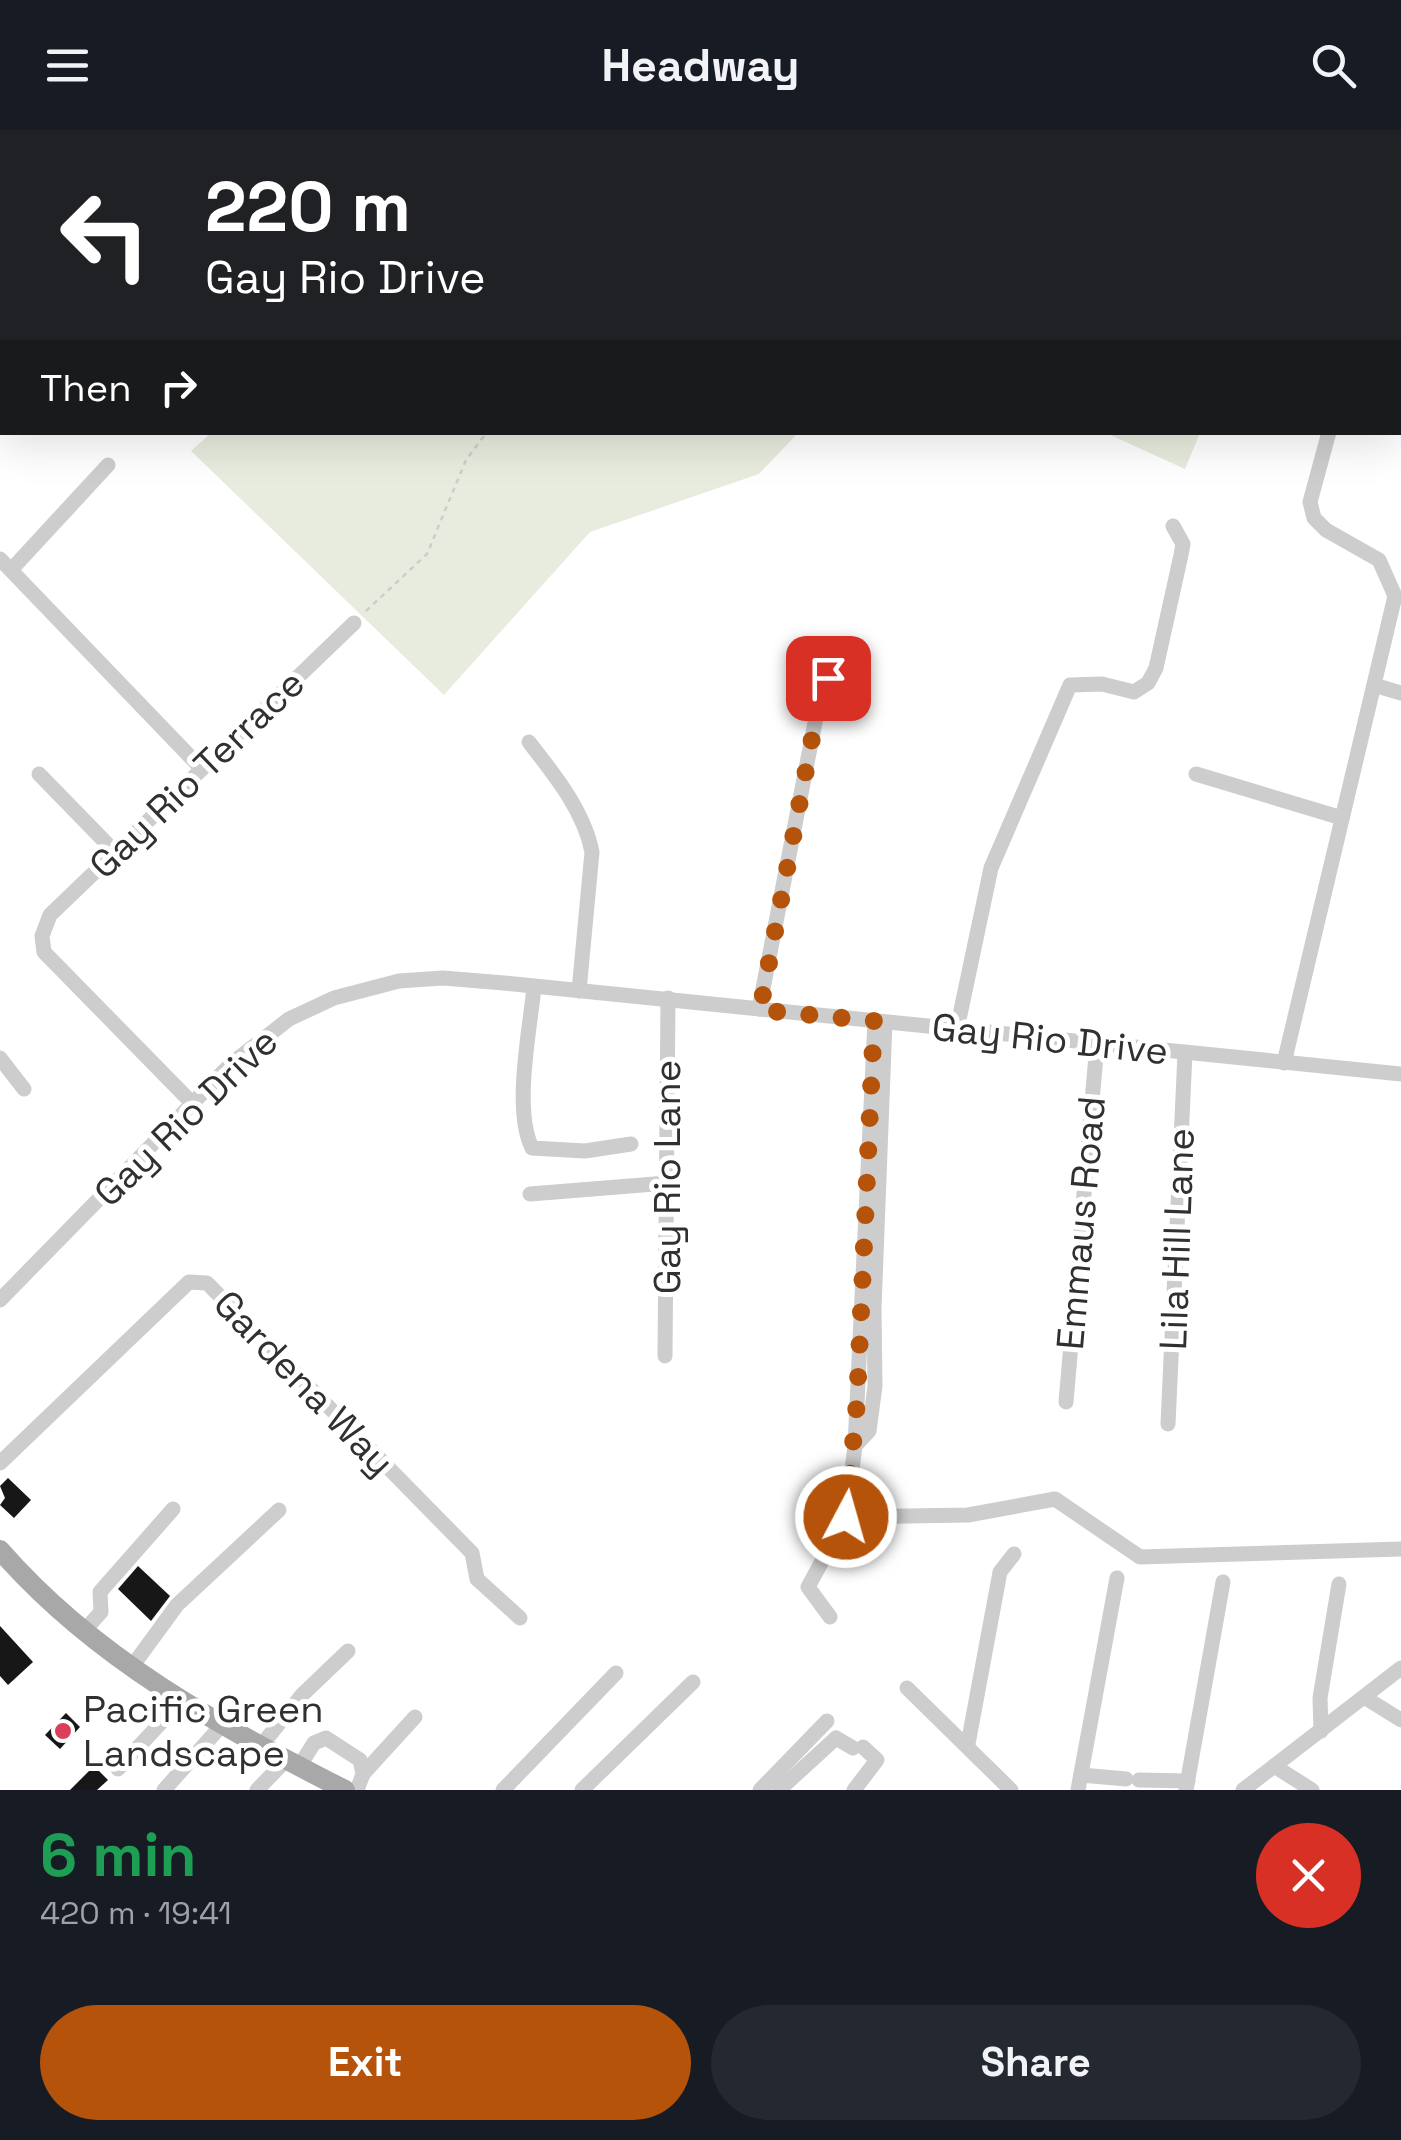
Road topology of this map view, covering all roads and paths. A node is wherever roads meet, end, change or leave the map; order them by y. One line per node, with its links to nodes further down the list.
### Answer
1 (486, 435): 6 (path)
2 (1327, 435): 8 (street)
3 (108, 465): 5 (street)
4 (1173, 526): 21 (street)
5 (6, 564): 11 (street)
6 (354, 623): 11 (street, Gay Rio Terrace)
7 (838, 655): 19 (street)
8 (1374, 685): 9 (street); 14 (street)
9 (1401, 693)
10 (529, 742): 17 (street)
11 (202, 768): 15 (street, Gay Rio Terrace)
12 (39, 774): 15 (street)
13 (1196, 774): 14 (street)
14 (1342, 818): 25 (street)
15 (115, 852): 28 (street, Gay Rio Terrace)
16 (534, 987): 17 (street, Gay Rio Drive); 28 (street, Gay Rio Drive); 29 (street)
17 (579, 991): 18 (street, Gay Rio Drive)
18 (668, 998): 19 (street, Gay Rio Drive); 30 (street, Gay Rio Lane)
19 (760, 1010): 20 (street, Gay Rio Drive)
20 (880, 1021): 21 (street, Gay Rio Drive); 39 (street)
21 (957, 1029): 22 (street, Gay Rio Drive)
22 (1097, 1044): 23 (street, Gay Rio Drive); 34 (street, Emmaus Road)
23 (1184, 1053): 25 (street, Gay Rio Drive); 35 (street, Lila Hill Lane)
24 (0, 1058): 27 (street)
25 (1284, 1062): 26 (street, Gay Rio Drive)
26 (1401, 1074)
27 (24, 1089)
28 (193, 1104): 32 (street, Gay Rio Drive)
29 (631, 1144)
30 (666, 1183): 31 (street); 33 (street, Gay Rio Lane)
31 (530, 1194)
32 (0, 1300)
33 (665, 1356)
34 (1066, 1402)
35 (1168, 1424)
36 (0, 1463): 47 (street, Gardena Way)
37 (173, 1509): 48 (street)
38 (279, 1510): 50 (street)
39 (846, 1517): 40 (street); 46 (street)
40 (1401, 1549)
41 (0, 1550): 48 (main road)
42 (1014, 1554): 62 (street)
43 (1116, 1578): 68 (street)
44 (1224, 1582): 69 (street)
45 (1339, 1584): 61 (street)
46 (830, 1617)
47 (520, 1618)
48 (84, 1631): 50 (main road)
49 (348, 1651): 63 (street)
50 (131, 1668): 56 (main road)
51 (1401, 1668): 55 (street)
52 (616, 1673): 74 (street)
53 (694, 1682): 75 (street)
54 (907, 1688): 62 (street)
55 (1364, 1697): 58 (street); 61 (street)
56 (180, 1702): 60 (main road); 66 (street)
57 (416, 1717): 67 (street)
58 (1401, 1720)
59 (826, 1721): 76 (street)
60 (220, 1726): 63 (main road); 70 (street)
61 (1320, 1730): 65 (street)
62 (968, 1744): 79 (street)
63 (260, 1746): 64 (main road)
64 (293, 1763): 67 (street); 71 (street); 72 (main road)
65 (1274, 1766): 80 (street); 81 (street)
66 (118, 1769)
67 (363, 1774): 73 (street)
68 (1080, 1782): 69 (street)
69 (1187, 1786)
70 (164, 1790)
71 (258, 1790)
72 (345, 1790)
73 (357, 1790)
74 (503, 1790)
75 (582, 1790)
76 (760, 1790)
77 (780, 1790): 78 (street)
78 (854, 1790)
79 (1012, 1790)
80 (1243, 1790)
81 (1312, 1790)

